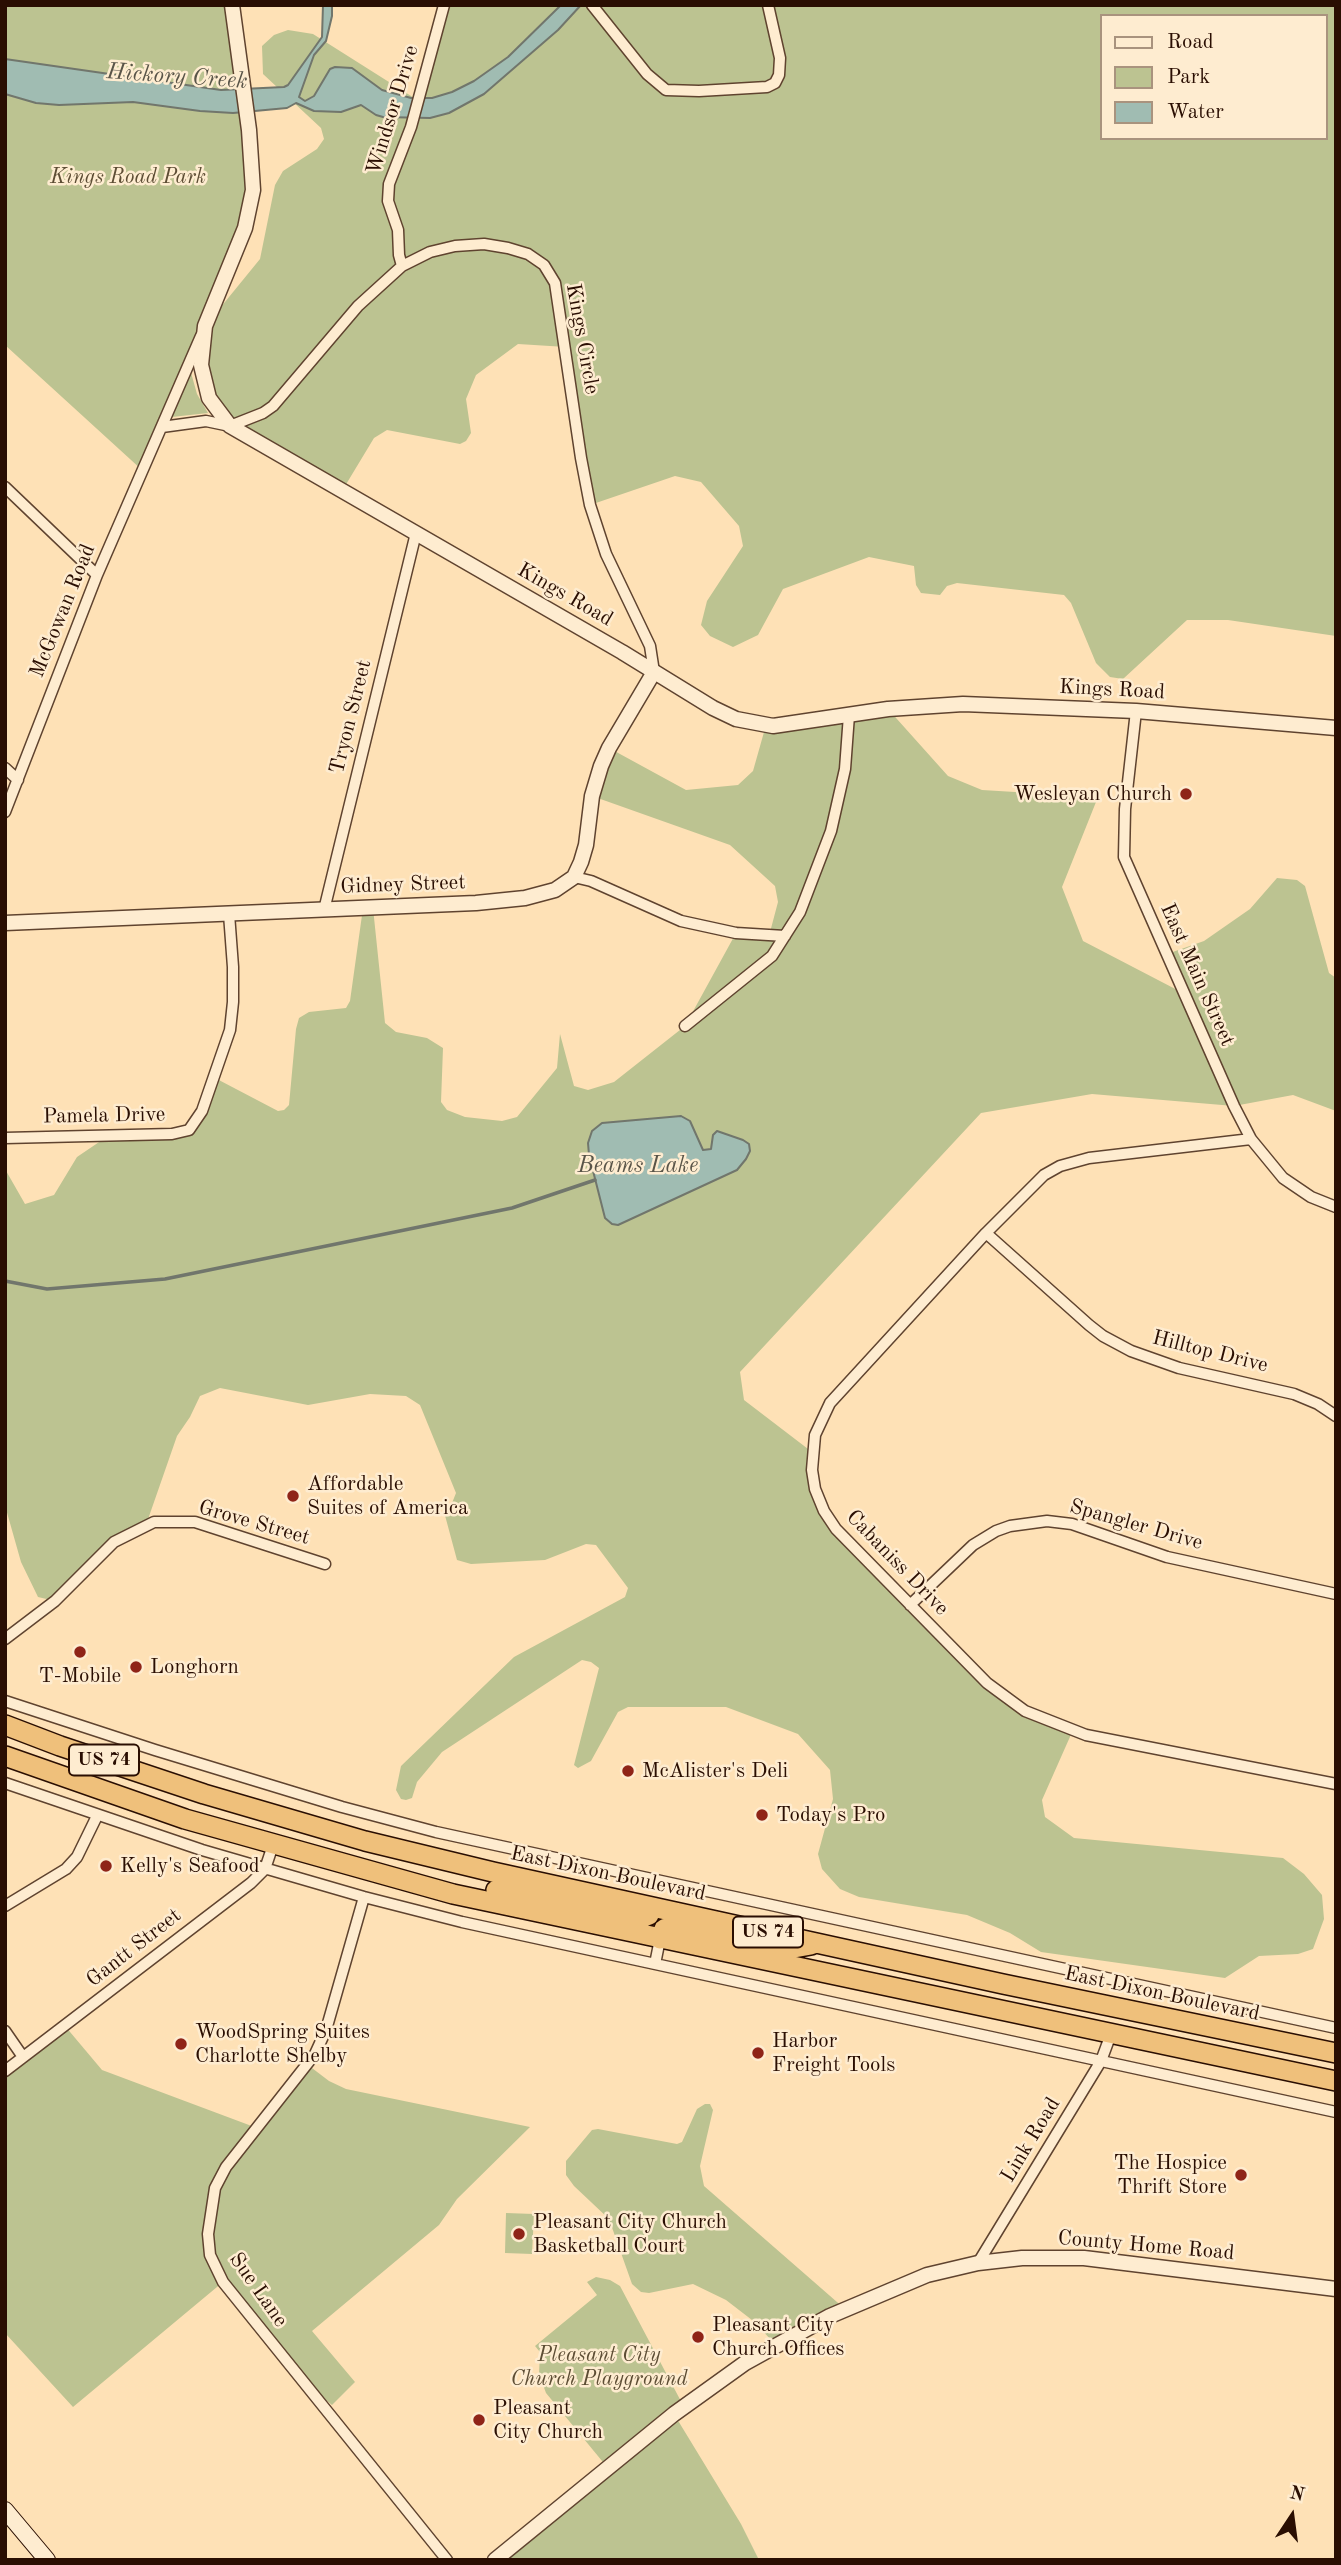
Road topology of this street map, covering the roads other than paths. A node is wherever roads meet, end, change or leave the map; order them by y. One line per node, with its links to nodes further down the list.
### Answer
1 (232, 5): 6 (street, Kings Road)
2 (444, 5): 5 (street, Windsor Drive)
3 (592, 5): 4 (street)
4 (768, 5)
5 (402, 266): 7 (street, Kings Circle); 12 (street, Kings Circle)
6 (205, 326): 7 (street, Kings Road); 8 (street, McGowan Road)
7 (230, 426): 8 (street); 10 (street, Kings Road)
8 (162, 427): 11 (street, McGowan Road)
9 (5, 487): 11 (street)
10 (416, 533): 12 (street, Kings Road); 20 (street, Tryon Street)
11 (97, 575): 17 (street, McGowan Road)
12 (654, 672): 14 (street, Kings Road); 19 (street)
13 (1136, 711): 14 (street, Kings Road); 15 (street, Kings Road); 26 (street, East Main Street)
14 (849, 715): 23 (street)
15 (1336, 727)
16 (5, 768): 17 (street)
17 (18, 780): 18 (street, McGowan Road)
18 (5, 812)
19 (574, 877): 20 (street, Gidney Street); 23 (street)
20 (324, 910): 21 (street, Gidney Street)
21 (229, 914): 22 (street, Gidney Street); 25 (street, Pamela Drive)
22 (5, 923)
23 (785, 936): 24 (street)
24 (685, 1026)
25 (5, 1138)
26 (1251, 1139): 27 (street, East Main Street); 28 (street, Cabaniss Drive)
27 (1336, 1206)
28 (986, 1233): 29 (street, Hilltop Drive); 32 (street, Cabaniss Drive)
29 (1336, 1416)
30 (325, 1564): 33 (street, Grove Street)
31 (1336, 1594): 32 (street, Spangler Drive)
32 (910, 1605): 40 (street, Cabaniss Drive)
33 (5, 1639)
34 (5, 1700): 44 (street, East Dixon Boulevard)
35 (5, 1725): 37 (highway, East Dixon Boulevard / US 74)
36 (5, 1739): 37 (highway)
37 (60, 1746): 48 (highway, East Dixon Boulevard / US 74)
38 (5, 1756): 42 (highway, US 74)
39 (5, 1783): 41 (street)
40 (1336, 1784)
41 (97, 1816): 43 (street); 47 (street)
42 (273, 1845): 43 (street); 45 (highway, US 74)
43 (265, 1869): 46 (street); 56 (street, Gantt Street)
44 (659, 1882): 48 (street); 52 (street, East Dixon Boulevard)
45 (453, 1894): 48 (highway); 49 (highway, US 74)
46 (364, 1897): 51 (street); 65 (street, Sue Lane)
47 (5, 1906)
48 (652, 1907): 50 (highway, East Dixon Boulevard / US 74)
49 (660, 1939): 50 (highway); 51 (street); 54 (highway, US 74)
50 (819, 1943): 55 (highway, East Dixon Boulevard / US 74)
51 (655, 1964): 57 (street)
52 (1336, 2028)
53 (5, 2031): 56 (street)
54 (1111, 2034): 57 (street, Link Road); 59 (highway, US 74)
55 (1336, 2053)
56 (23, 2057): 58 (street, Gantt Street)
57 (1101, 2061): 60 (street); 61 (street, Link Road)
58 (5, 2071)
59 (1336, 2081)
60 (1336, 2112)
61 (978, 2263): 62 (street, County Home Road); 66 (street, County Home Road)
62 (1336, 2289)
63 (5, 2510): 64 (main road)
64 (47, 2560)
65 (447, 2560)
66 (495, 2560)

